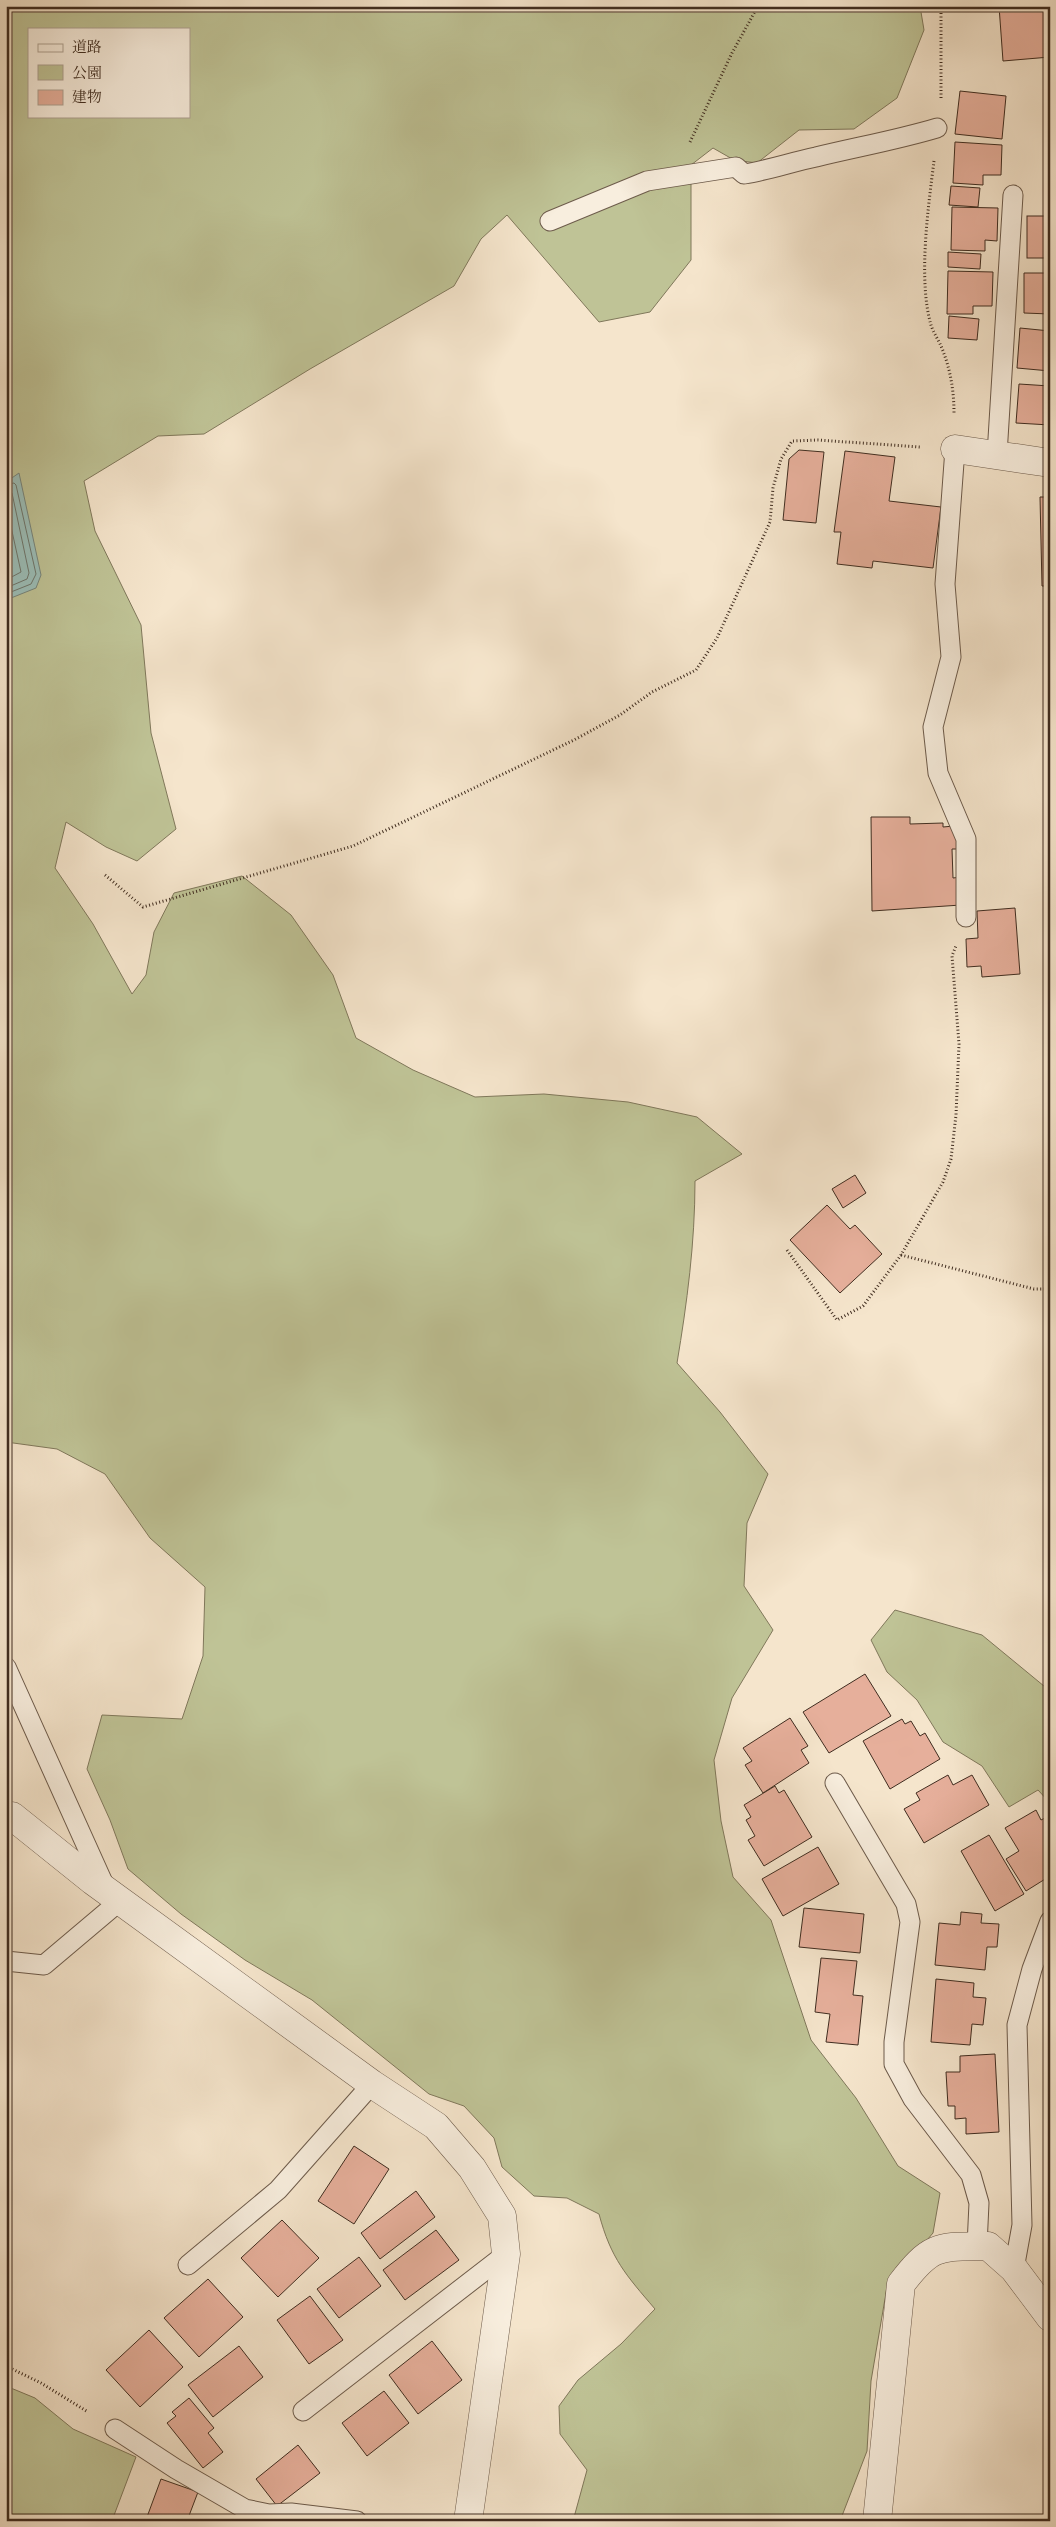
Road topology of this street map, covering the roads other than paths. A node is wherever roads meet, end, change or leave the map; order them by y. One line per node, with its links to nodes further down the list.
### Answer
1 (937, 128): 3 (lane)
2 (1012, 195): 5 (lane)
3 (550, 221)
4 (955, 449): 5 (street); 7 (lane)
5 (997, 455): 6 (street)
6 (1050, 463)
7 (966, 917)
8 (6, 1667): 11 (lane)
9 (835, 1783): 15 (lane)
10 (12, 1816): 11 (street)
11 (113, 1895): 13 (lane); 14 (street)
12 (1050, 1921): 18 (lane)
13 (6, 1960)
14 (372, 2084): 16 (street); 17 (lane)
15 (977, 2246): 18 (street); 24 (street)
16 (506, 2254): 20 (lane); 23 (street)
17 (188, 2265)
18 (1014, 2269): 19 (street)
19 (1050, 2317)
20 (303, 2411)
21 (115, 2429): 22 (lane)
22 (357, 2521)
23 (468, 2521)
24 (878, 2521)

